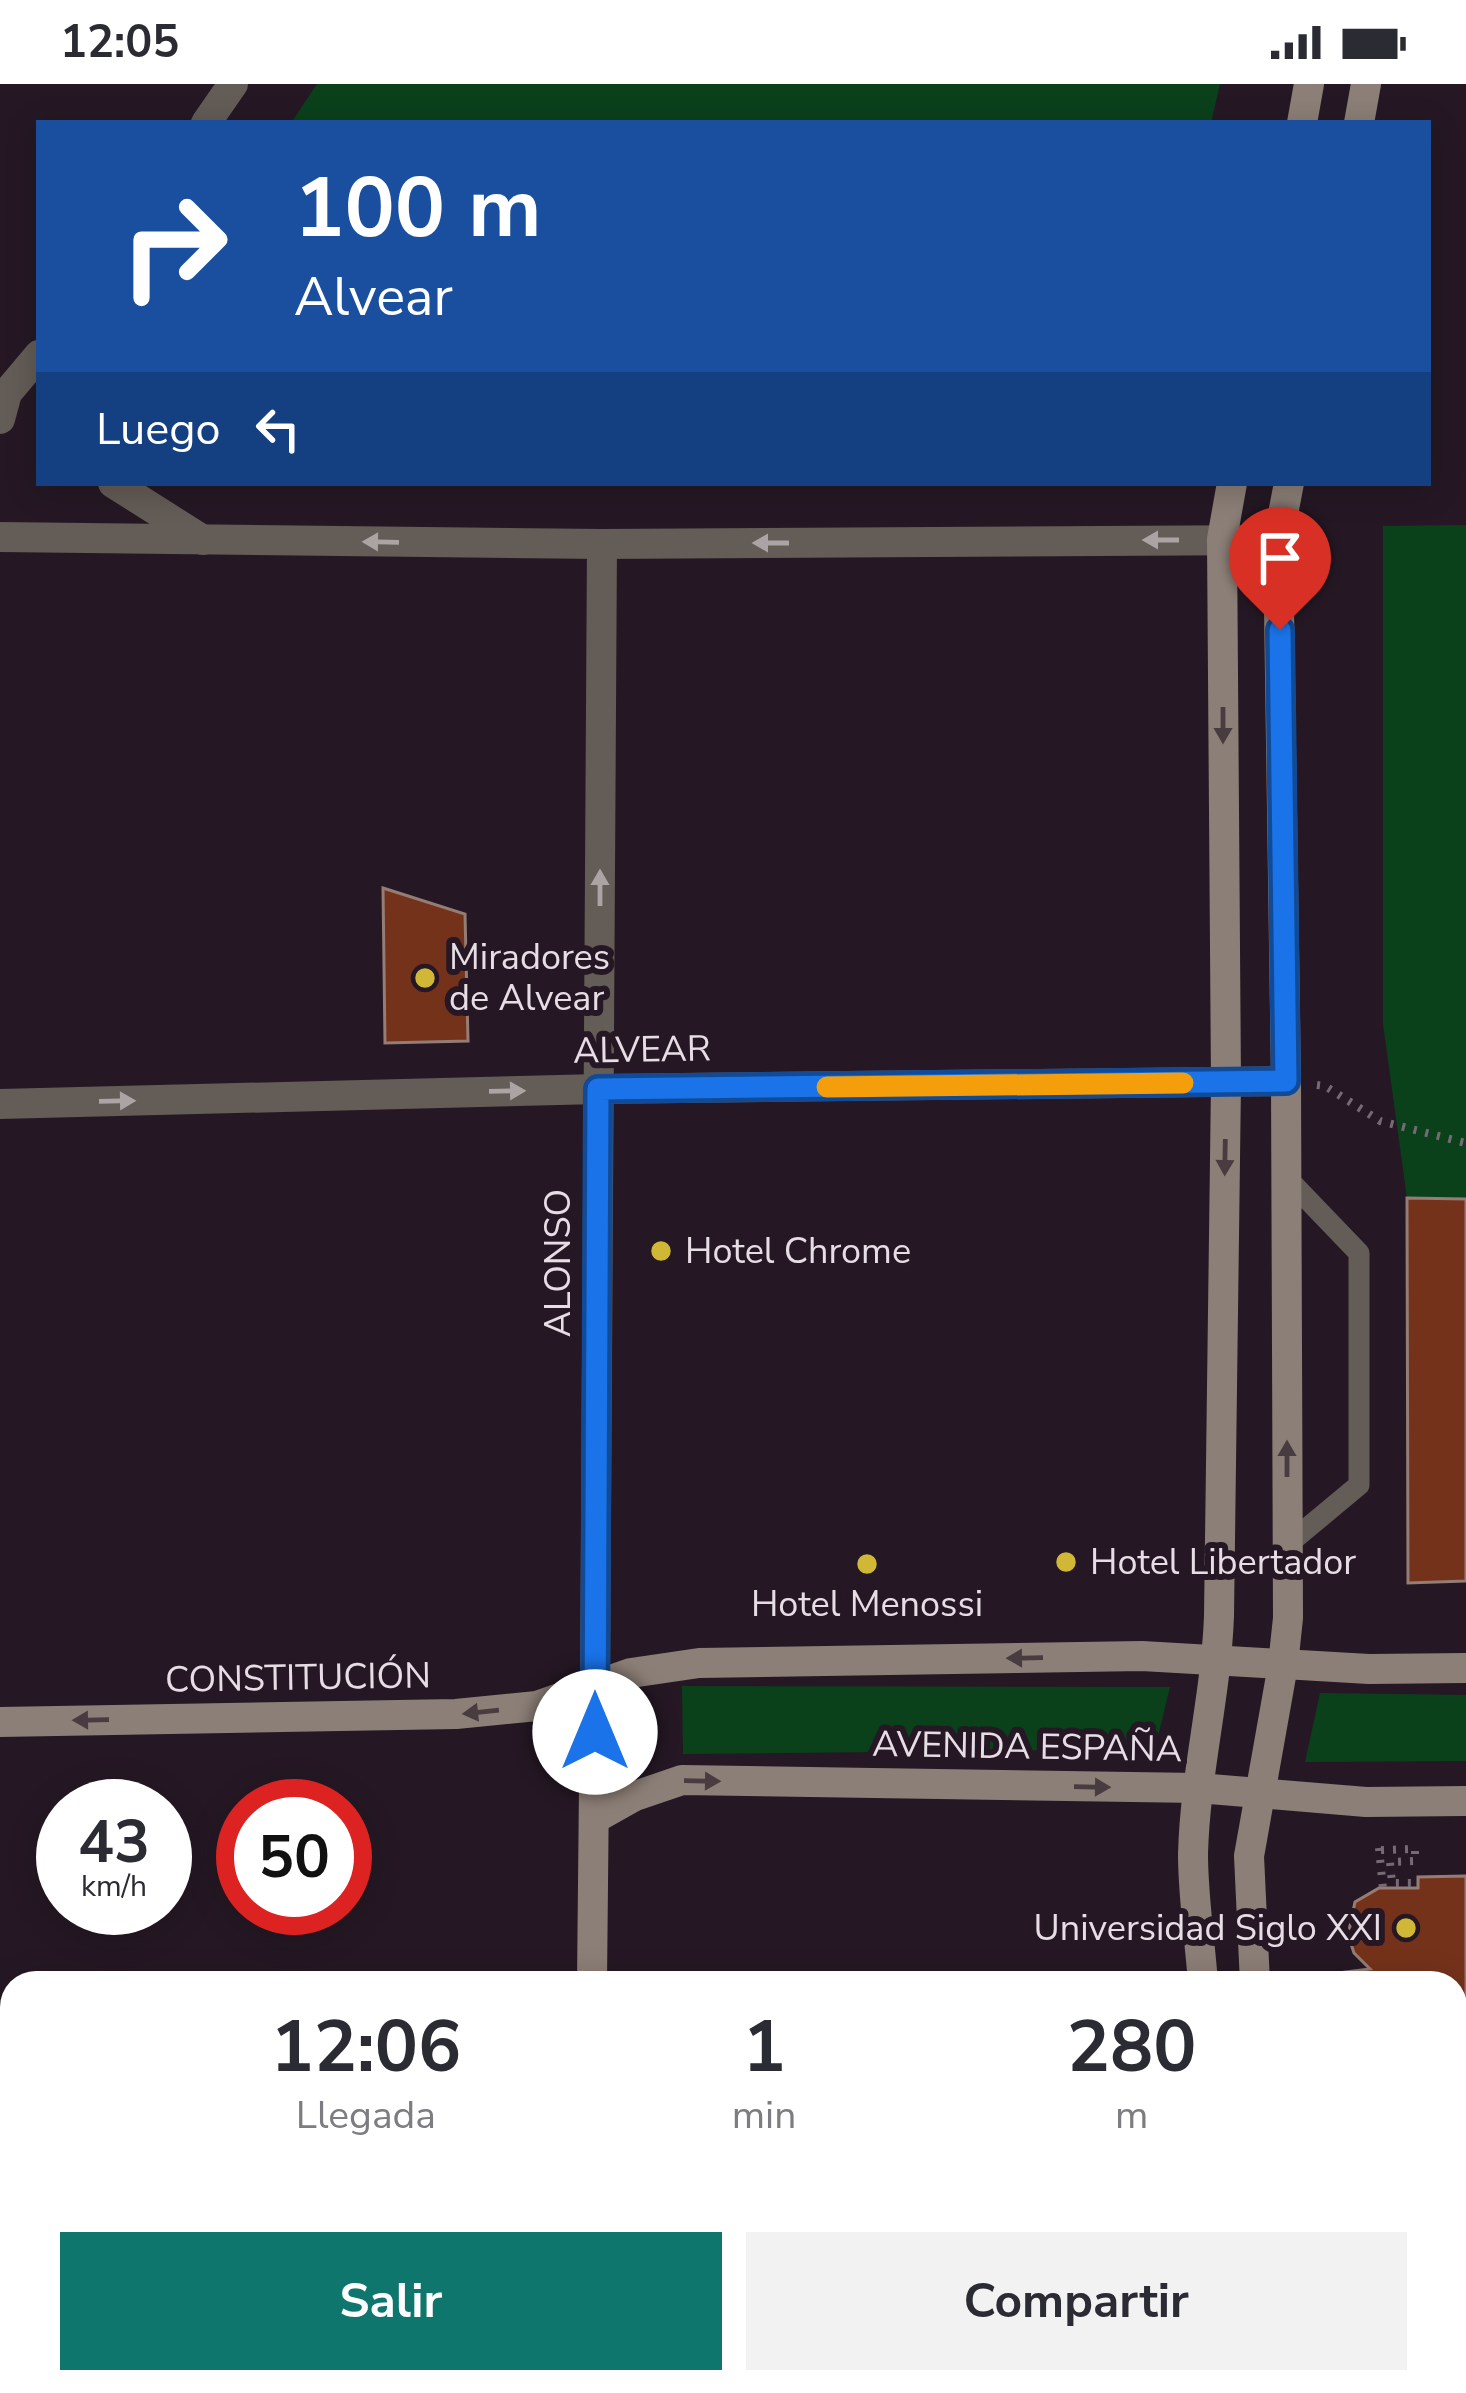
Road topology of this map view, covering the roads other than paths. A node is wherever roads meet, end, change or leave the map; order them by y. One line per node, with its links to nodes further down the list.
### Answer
1 (233, 84): 4 (street)
2 (1309, 84): 5 (main road)
3 (1366, 84): 6 (main road)
4 (208, 120)
5 (1302, 120)
6 (1360, 120)
7 (36, 359): 8 (street)
8 (0, 419)
9 (118, 486): 14 (street)
10 (1231, 486): 13 (main road)
11 (1288, 486): 15 (main road)
12 (0, 537): 14 (street)
13 (1222, 539): 15 (street); 16 (street, one-way to 16); 18 (main road, one-way to 18)
14 (203, 540): 16 (street, one-way to 14)
15 (1278, 540): 17 (main road)
16 (602, 544): 19 (street, ALONSO, one-way to 16)
17 (1286, 1081): 18 (street, ALVEAR); 21 (main road)
18 (1226, 1083): 19 (street, ALVEAR); 23 (main road, one-way to 23)
19 (598, 1089): 20 (street, ALVEAR, one-way to 19); 26 (street, ALONSO)
20 (0, 1104)
21 (1286, 1177): 22 (main road, one-way to 21); 22 (lane)
22 (1287, 1545): 24 (main road)
23 (1218, 1662): 24 (main road); 26 (main road, one-way to 26); 28 (main road)
24 (1283, 1665): 25 (main road); 29 (main road)
25 (1466, 1668)
26 (595, 1688): 27 (main road, CONSTITUCIÓN, one-way to 27); 31 (main road, ALONSO)
27 (0, 1721)
28 (1198, 1788): 29 (main road, AVENIDA ESPAÑA); 31 (main road, AVENIDA ESPAÑA, one-way to 28); 33 (main road)
29 (1262, 1795): 30 (main road, AVENIDA ESPAÑA); 34 (main road)
30 (1466, 1802)
31 (594, 1819): 32 (main road, ALONSO)
32 (592, 1971)
33 (1202, 1971)
34 (1254, 1971)

